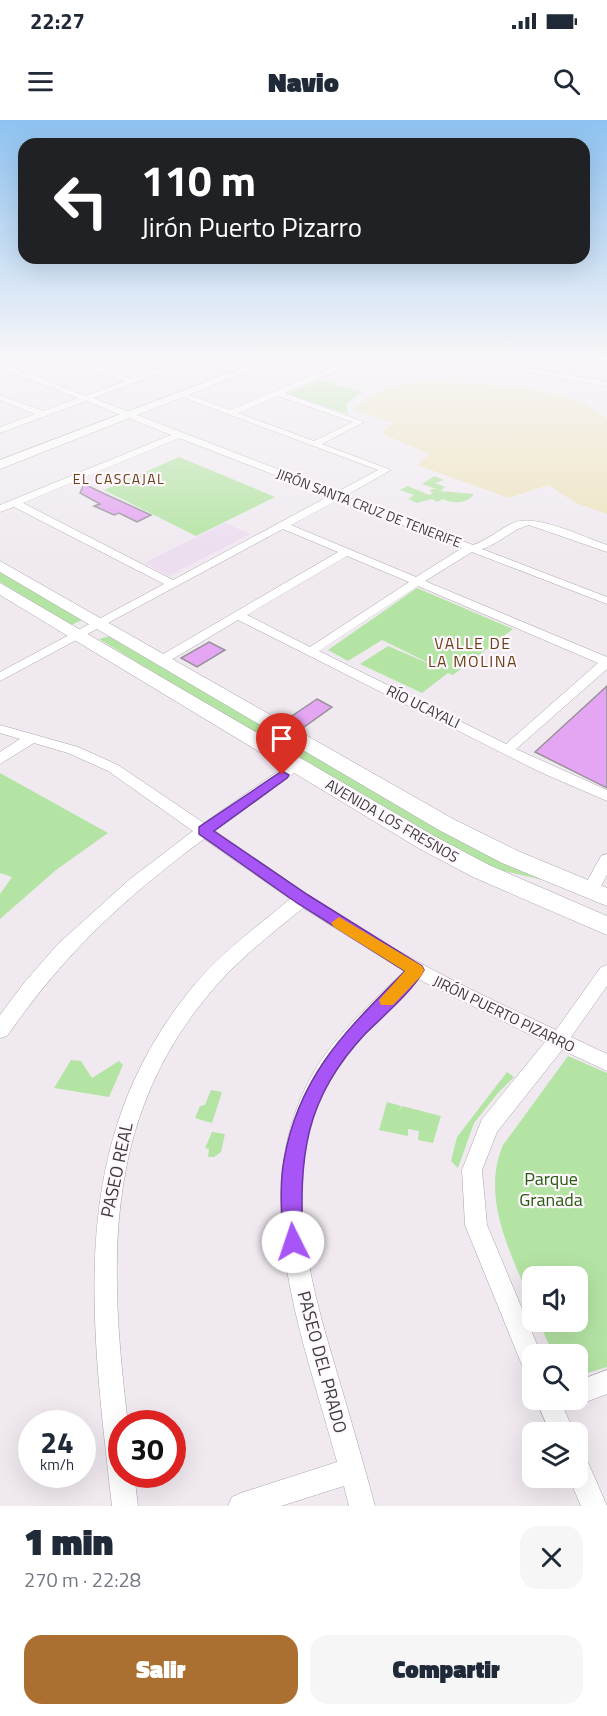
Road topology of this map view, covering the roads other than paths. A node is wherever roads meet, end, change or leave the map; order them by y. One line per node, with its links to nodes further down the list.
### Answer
1 (95, 425): 8 (main road)
2 (98, 425): 9 (main road)
3 (156, 425): 6 (street, JIRÓN SANTA CRUZ DE TENERIFE)
4 (266, 425): 7 (street)
5 (354, 425): 7 (street)
6 (180, 434): 10 (street, JIRÓN SANTA CRUZ DE TENERIFE); 11 (street)
7 (316, 443): 10 (street)
8 (0, 460)
9 (0, 465)
10 (338, 496): 13 (street); 14 (street, JIRÓN SANTA CRUZ DE TENERIFE)
11 (15, 503): 12 (street); 19 (street)
12 (0, 509)
13 (282, 525): 16 (street); 19 (street)
14 (473, 548): 15 (street); 18 (street); 21 (street, JIRÓN SANTA CRUZ DE TENERIFE)
15 (607, 549)
16 (346, 552): 18 (street); 22 (street)
17 (0, 566): 23 (main road, AVENIDA LOS FRESNOS)
18 (416, 582): 25 (street); 27 (street)
19 (172, 584): 23 (street)
20 (0, 588): 24 (main road, AVENIDA LOS FRESNOS)
21 (607, 601)
22 (239, 616): 25 (street, RÍO UCAYALI); 26 (street)
23 (99, 623): 24 (street); 26 (main road, AVENIDA LOS FRESNOS)
24 (80, 635): 28 (street); 33 (main road, AVENIDA LOS FRESNOS)
25 (310, 652): 31 (street, RÍO UCAYALI)
26 (162, 660): 37 (main road, AVENIDA LOS FRESNOS)
27 (607, 662): 31 (street)
28 (0, 677)
29 (0, 729): 30 (street, JIRÓN PUERTO PIZARRO)
30 (32, 738): 32 (street); 35 (street, JIRÓN PUERTO PIZARRO)
31 (508, 749): 34 (street, RÍO UCAYALI)
32 (0, 759)
33 (296, 765): 35 (street); 39 (main road, AVENIDA LOS FRESNOS)
34 (607, 796)
35 (204, 831): 38 (street, JIRÓN PUERTO PIZARRO); 42 (street)
36 (607, 860): 37 (street)
37 (599, 894)
38 (302, 899): 40 (street, JIRÓN PUERTO PIZARRO); 51 (street, PASEO REAL)
39 (607, 926)
40 (416, 970): 44 (street, JIRÓN PUERTO PIZARRO); 49 (street, PASEO DEL PRADO)
41 (607, 972): 44 (street)
42 (7, 1008): 43 (street)
43 (0, 1030)
44 (558, 1041): 45 (street, JIRÓN PUERTO PIZARRO); 46 (street)
45 (607, 1063)
46 (525, 1344)
47 (607, 1382): 48 (street)
48 (588, 1389)
49 (352, 1470): 52 (street); 53 (street, PASEO DEL PRADO)
50 (586, 1488): 54 (street)
51 (125, 1506)
52 (241, 1506)
53 (362, 1506)
54 (594, 1506)

